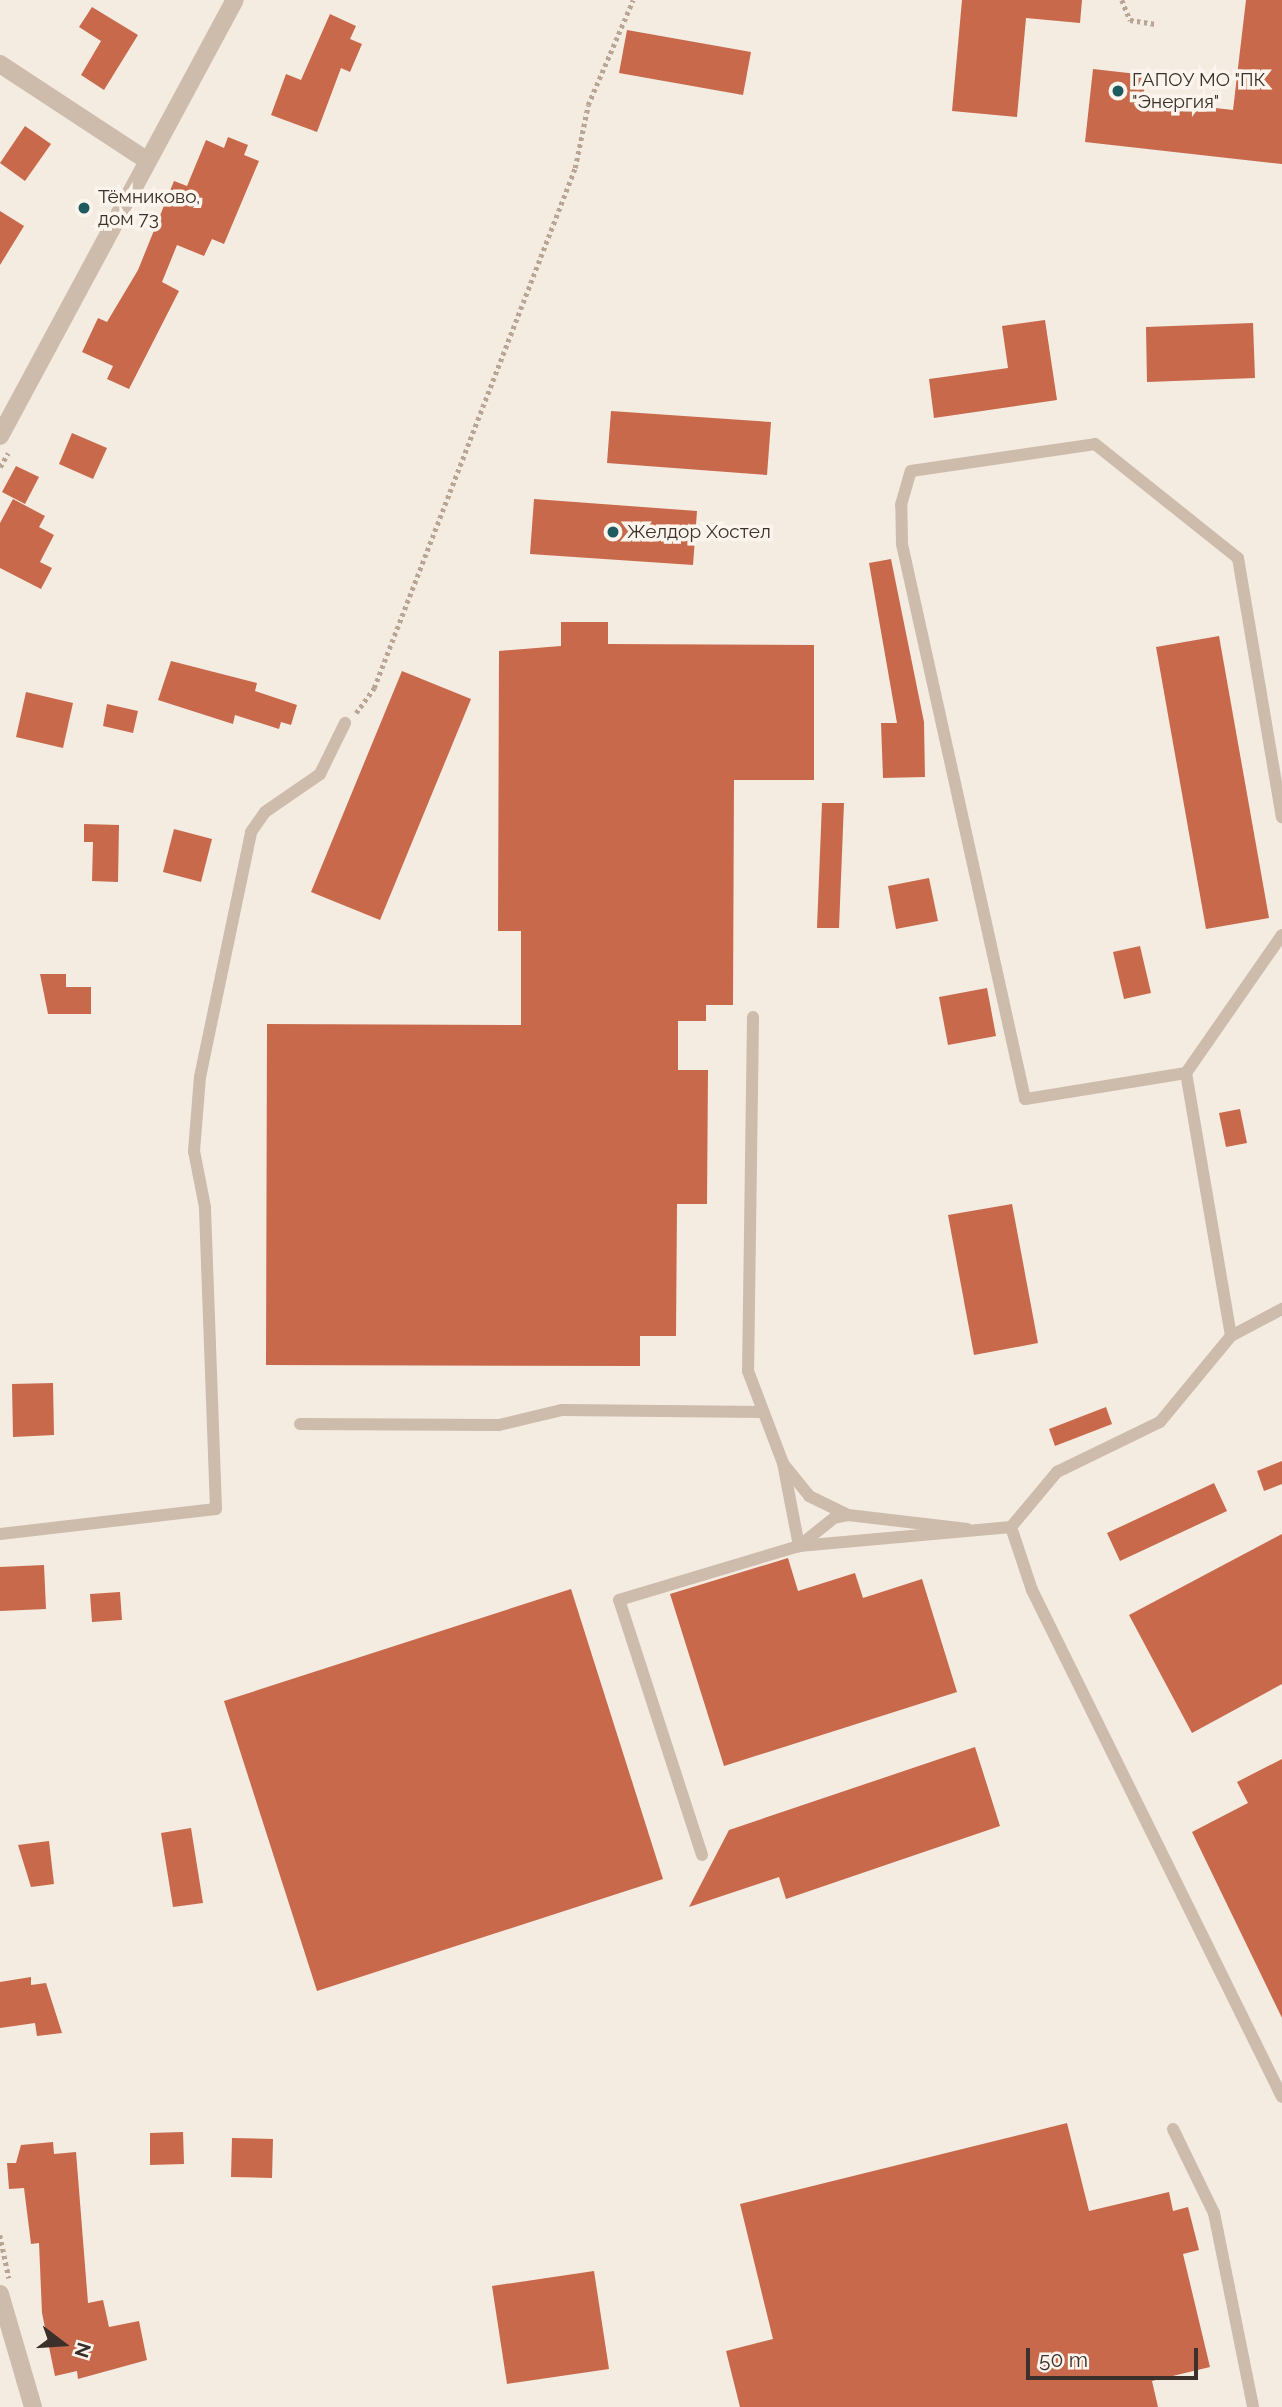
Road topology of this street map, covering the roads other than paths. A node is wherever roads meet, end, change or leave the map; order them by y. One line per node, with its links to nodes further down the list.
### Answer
1 (235, 0): 3 (street)
2 (0, 64): 3 (street)
3 (146, 160): 4 (street)
4 (0, 436)
5 (345, 723): 20 (lane)
6 (1282, 817): 9 (lane)
7 (1282, 935): 9 (lane)
8 (753, 1017): 12 (lane)
9 (1186, 1073): 11 (lane)
10 (1282, 1309): 11 (lane)
11 (1231, 1336): 17 (lane)
12 (763, 1412): 13 (lane); 14 (lane)
13 (300, 1424)
14 (783, 1463): 15 (lane); 21 (lane)
15 (809, 1496): 16 (lane); 18 (lane)
16 (848, 1515): 18 (lane); 19 (lane)
17 (1010, 1527): 19 (lane); 23 (lane)
18 (817, 1531): 21 (lane)
19 (984, 1531): 21 (lane)
20 (0, 1534)
21 (799, 1546): 22 (lane)
22 (702, 1856)
23 (1282, 2097)
24 (1173, 2129): 27 (lane)
25 (0, 2294): 26 (street)
26 (33, 2407)
27 (1253, 2407)

